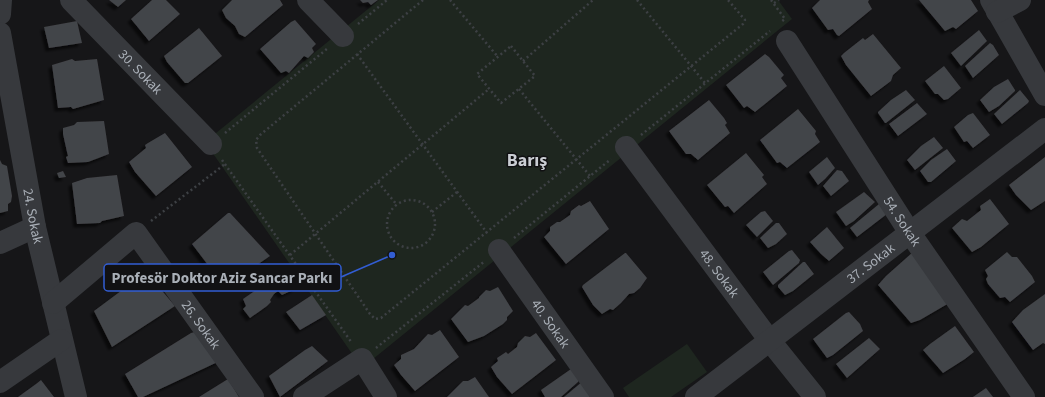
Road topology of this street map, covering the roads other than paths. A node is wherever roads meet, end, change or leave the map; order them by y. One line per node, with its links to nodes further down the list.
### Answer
1 (1, 0): 6 (street)
2 (71, 0): 12 (street, 30. Sokak)
3 (308, 0): 9 (street)
4 (1020, 0): 5 (street)
5 (994, 6): 10 (street)
6 (0, 14)
7 (779, 32): 15 (street, 54. Sokak)
8 (0, 33): 14 (street, 24. Sokak)
9 (343, 36)
10 (1045, 95)
11 (1045, 129): 15 (street, 37. Sokak)
12 (211, 144)
13 (626, 147): 20 (street, 48. Sokak)
14 (35, 227): 17 (street); 18 (street, 24. Sokak)
15 (910, 232): 20 (street, 37. Sokak); 29 (street, 54. Sokak)
16 (492, 241): 26 (street, 40. Sokak)
17 (0, 243)
18 (53, 304): 19 (street, 24. Sokak); 23 (street, 26. Sokak)
19 (61, 340): 21 (street); 22 (street, 24. Sokak)
20 (770, 341): 27 (street, 37. Sokak); 28 (street, 48. Sokak)
21 (0, 382)
22 (76, 397)
23 (253, 397)
24 (304, 397): 25 (street)
25 (386, 397)
26 (603, 397)
27 (696, 397)
28 (815, 397)
29 (1024, 397)

